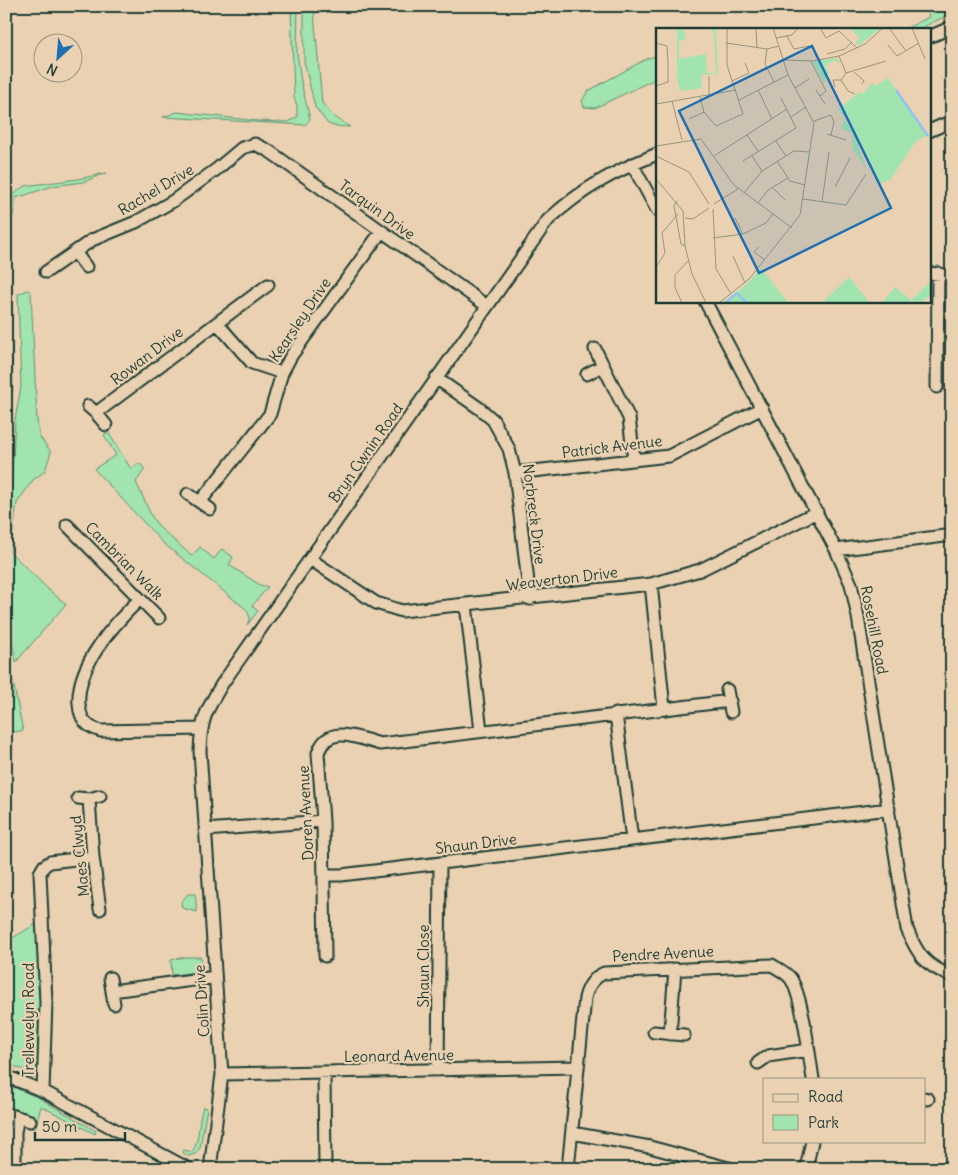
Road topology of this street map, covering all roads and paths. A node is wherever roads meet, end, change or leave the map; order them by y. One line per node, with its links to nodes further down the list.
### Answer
1 (952, 27): 2 (street)
2 (930, 37)
3 (952, 121): 4 (street)
4 (930, 131)
5 (239, 136): 6 (street)
6 (247, 146): 10 (street, Tarquin Drive); 11 (street, Rachel Drive)
7 (656, 154): 8 (street, Bryn Cwnin Road)
8 (632, 164): 9 (street); 18 (street, Bryn Cwnin Road)
9 (656, 208)
10 (381, 232): 18 (street, Tarquin Drive); 22 (street, Kearsley Drive)
11 (74, 252): 12 (street); 13 (street, Rachel Drive)
12 (86, 267)
13 (46, 272)
14 (934, 273): 15 (street); 25 (street)
15 (952, 276)
16 (268, 285): 19 (street, Rowan Drive)
17 (708, 302): 26 (street, Rosehill Road)
18 (486, 306): 24 (street, Bryn Cwnin Road)
19 (217, 323): 22 (street); 27 (street, Rowan Drive)
20 (595, 349): 21 (street)
21 (602, 366): 23 (street); 28 (street)
22 (282, 373): 31 (street, Kearsley Drive)
23 (587, 374)
24 (436, 378): 29 (street, Norbreck Drive); 37 (street, Bryn Cwnin Road)
25 (936, 387)
26 (762, 408): 28 (street, Patrick Avenue); 33 (street, Rosehill Road)
27 (106, 425)
28 (634, 460): 29 (street, Patrick Avenue)
29 (515, 473): 39 (street, Norbreck Drive)
30 (188, 494): 31 (street)
31 (200, 502): 32 (street)
32 (210, 509)
33 (817, 512): 36 (street, Rosehill Road); 38 (street, Weaverton Drive)
34 (67, 525): 40 (street, Cambrian Walk)
35 (952, 534): 36 (street)
36 (836, 550): 49 (street, Rosehill Road)
37 (310, 559): 41 (street, Weaverton Drive); 46 (street, Bryn Cwnin Road)
38 (651, 584): 39 (street, Weaverton Drive); 44 (street)
39 (530, 598): 41 (street, Weaverton Drive)
40 (140, 599): 42 (street, Cambrian Walk); 46 (street)
41 (466, 605): 47 (street)
42 (159, 618)
43 (729, 701): 44 (street, Doren Avenue)
44 (664, 708): 45 (street, Doren Avenue)
45 (616, 714): 47 (street, Doren Avenue); 52 (street)
46 (201, 729): 51 (street, Bryn Cwnin Road)
47 (482, 731): 50 (street, Doren Avenue)
48 (89, 798): 53 (street, Maes Clwyd)
49 (889, 809): 52 (street, Shaun Drive); 60 (street, Rosehill Road)
50 (323, 821): 51 (street); 55 (street, Doren Avenue)
51 (205, 830): 61 (street, Colin Drive)
52 (632, 840): 54 (street, Shaun Drive)
53 (93, 857): 56 (street, Maes Clwyd); 77 (street, Trellewelyn Road)
54 (440, 863): 55 (street, Shaun Drive); 72 (street, Shaun Close)
55 (324, 875): 57 (street, Doren Avenue)
56 (100, 909)
57 (325, 956)
58 (674, 968): 63 (street, Pendre Avenue); 67 (street); 69 (street, Pendre Avenue)
59 (581, 976): 63 (street)
60 (952, 976)
61 (215, 977): 64 (street); 74 (street, Colin Drive)
62 (110, 978): 64 (street)
63 (591, 982): 71 (street)
64 (112, 991): 65 (street)
65 (114, 1004)
66 (654, 1032): 67 (street)
67 (670, 1034): 68 (street)
68 (684, 1035)
69 (808, 1050): 70 (street); 76 (street, Pendre Avenue)
70 (758, 1063)
71 (577, 1066): 72 (street, Leonard Avenue); 80 (street)
72 (438, 1070): 73 (street, Leonard Avenue)
73 (324, 1072): 74 (street, Leonard Avenue); 85 (street)
74 (222, 1074): 84 (street, Colin Drive)
75 (6, 1076): 77 (street)
76 (812, 1078)
77 (43, 1091): 83 (street, Trellewelyn Road)
78 (12, 1116): 79 (street); 82 (street)
79 (30, 1121)
80 (572, 1133): 86 (street); 87 (street)
81 (812, 1142): 88 (street)
82 (15, 1169)
83 (190, 1169)
84 (210, 1169)
85 (325, 1169)
86 (568, 1169)
87 (732, 1169)
88 (806, 1169)

